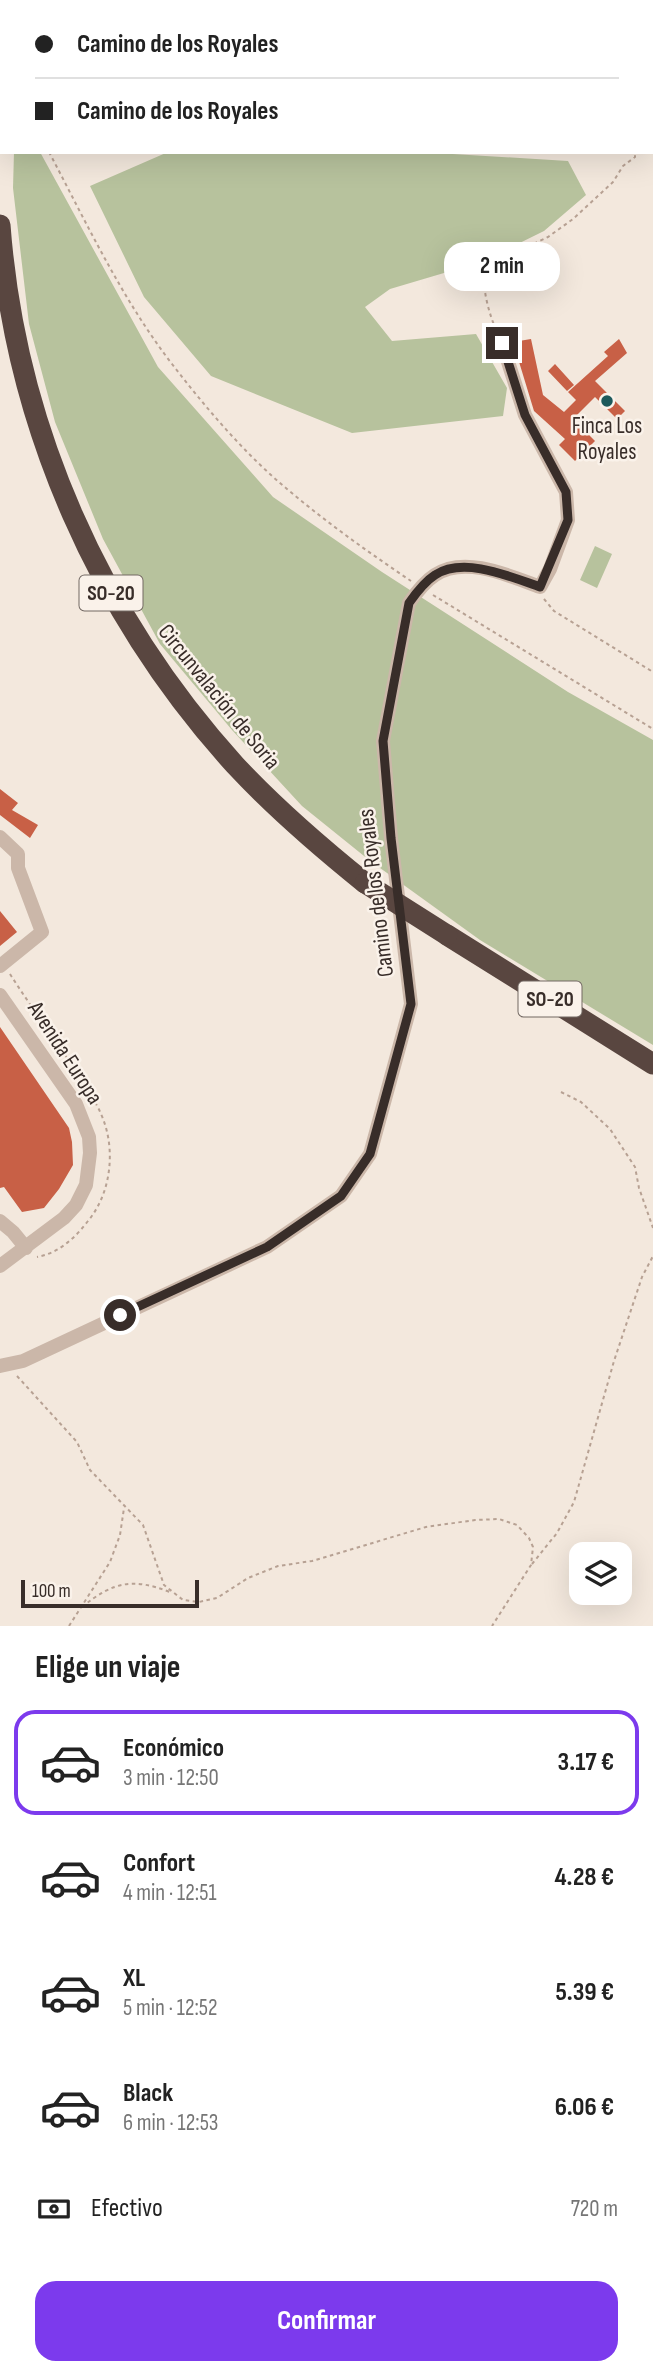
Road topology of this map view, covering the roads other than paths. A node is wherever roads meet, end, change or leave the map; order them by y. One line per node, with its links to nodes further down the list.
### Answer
1 (0, 225): 6 (highway, Circunvalación de Soria / SO-20, bridge)
2 (502, 343): 10 (street, Camino de los Royales)
3 (0, 837): 4 (street)
4 (2, 965)
5 (0, 995): 8 (street, Avenida Europa)
6 (653, 1064)
7 (0, 1222): 8 (street)
8 (29, 1253): 9 (street, Avenida Europa)
9 (0, 1266)
10 (3, 1366)

